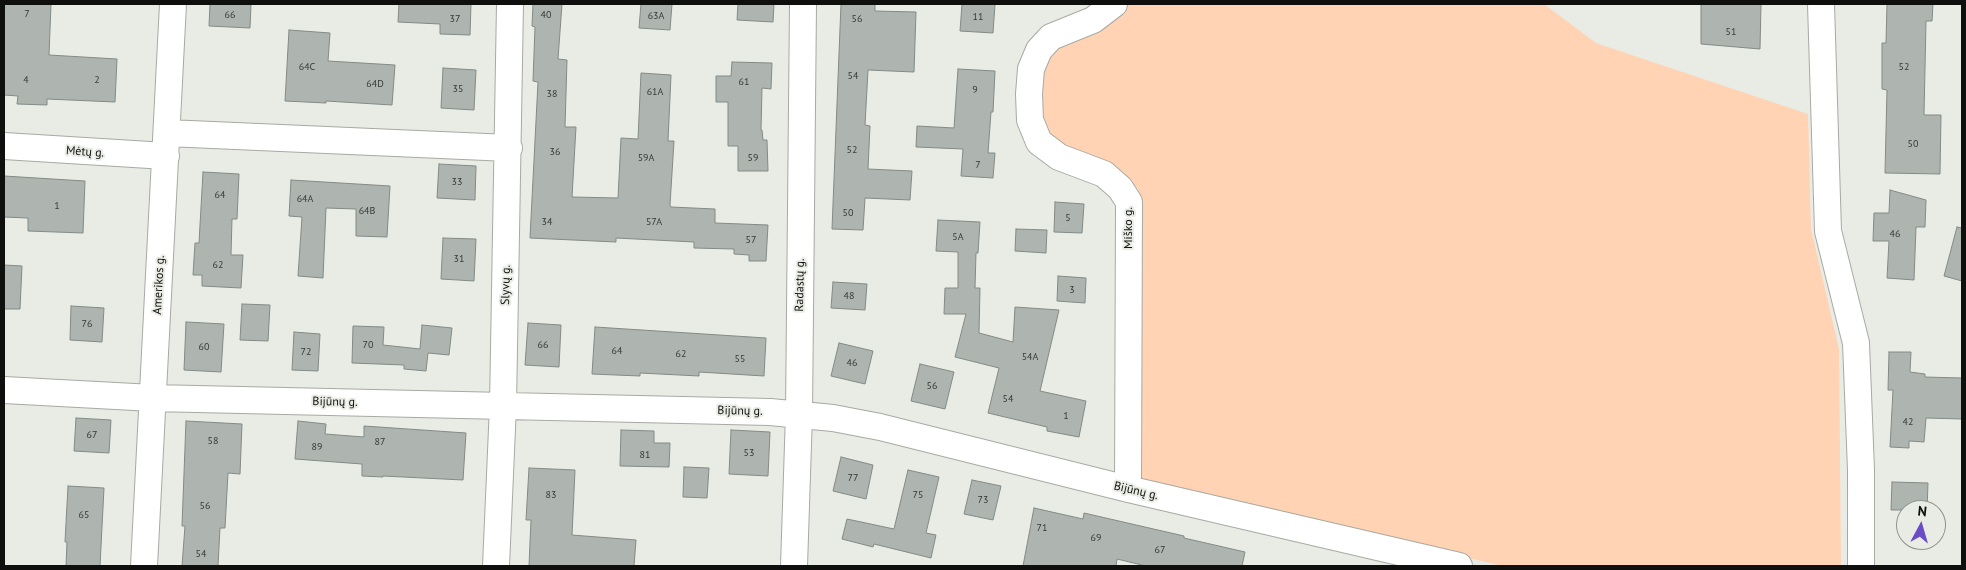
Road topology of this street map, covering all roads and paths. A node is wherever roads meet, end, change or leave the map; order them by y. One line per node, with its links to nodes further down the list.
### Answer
1 (173, 4): 6 (street, Amerikos g.)
2 (510, 4): 8 (street, Slyvų g.)
3 (803, 4): 12 (street, Radastų g.)
4 (1114, 4): 13 (street, Miško g.)
5 (1821, 4): 18 (street)
6 (166, 145): 7 (street, Mėtų g.); 8 (street, Mėtų g.); 10 (street, Amerikos g.)
7 (4, 146)
8 (509, 148): 11 (street, Slyvų g.)
9 (4, 390): 10 (street, Bijūnų g.)
10 (153, 398): 11 (street, Bijūnų g.); 14 (street, Amerikos g.)
11 (504, 406): 12 (street, Bijūnų g.); 15 (street, Slyvų g.)
12 (798, 414): 13 (street, Bijūnų g.); 16 (street, Radastų g.)
13 (1128, 490): 17 (street, Bijūnų g.)
14 (144, 566)
15 (496, 566)
16 (794, 566)
17 (1459, 566)
18 (1860, 566)

